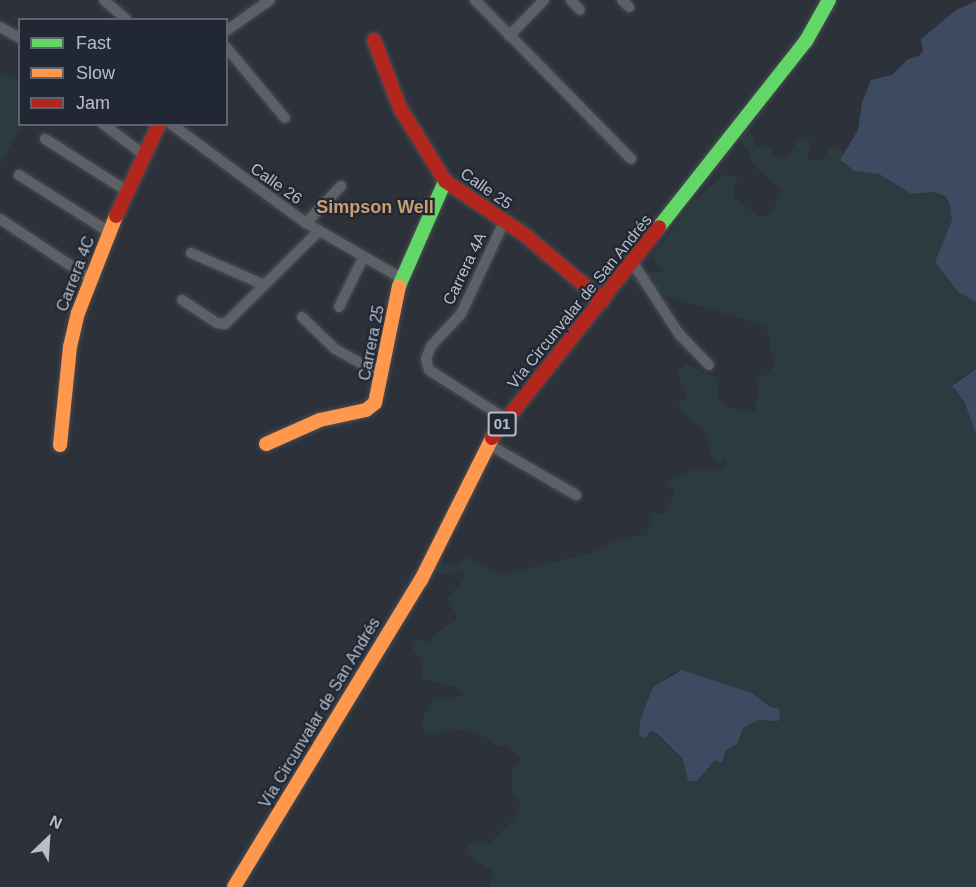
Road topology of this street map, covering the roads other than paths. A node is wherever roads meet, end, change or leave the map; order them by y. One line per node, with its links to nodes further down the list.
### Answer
1 (104, 0): 9 (street)
2 (270, 0): 7 (street)
3 (475, 0): 12 (street)
4 (544, 0): 12 (street)
5 (571, 0): 8 (street)
6 (829, 0): 34 (main road, Vía Circunvalar de San Andrés / 01)
7 (254, 4): 11 (street)
8 (580, 10)
9 (125, 18)
10 (0, 27): 13 (street)
11 (228, 30)
12 (509, 36): 22 (street)
13 (18, 37)
14 (374, 40): 24 (main road, Calle 25)
15 (228, 49): 16 (street)
16 (285, 118)
17 (106, 126): 21 (street)
18 (158, 126): 21 (main road, Carrera 4C)
19 (174, 126): 29 (street, Calle 26)
20 (45, 139): 26 (street)
21 (144, 155): 26 (main road, Carrera 4C)
22 (631, 159)
23 (20, 175): 31 (street)
24 (445, 181): 28 (main road, Calle 25); 35 (main road, Carrera 25)
25 (341, 186): 29 (street)
26 (128, 191): 31 (main road, Carrera 4C)
27 (0, 219): 36 (street)
28 (504, 222): 39 (main road, Calle 25); 44 (street, Carrera 4A)
29 (306, 223): 30 (street, Calle 26)
30 (319, 231): 33 (street, Calle 26); 37 (street)
31 (109, 232): 36 (main road, Carrera 4C)
32 (191, 253): 37 (street)
33 (363, 258): 35 (street, Calle 26); 40 (street)
34 (633, 263): 39 (main road, Vía Circunvalar de San Andrés / 01); 42 (street)
35 (401, 278): 43 (main road, Carrera 25)
36 (91, 279): 47 (main road, Carrera 4C)
37 (262, 284): 38 (street)
38 (182, 300)
39 (603, 301): 44 (main road, Vía Circunvalar de San Andrés / 01)
40 (339, 307)
41 (302, 317): 43 (street)
42 (710, 364)
43 (382, 369): 45 (main road, Carrera 25)
44 (506, 419): 46 (main road, Vía Circunvalar de San Andrés / 01)
45 (266, 444)
46 (488, 444): 48 (street); 49 (main road, Vía Circunvalar de San Andrés / 01)
47 (60, 445)
48 (576, 495)
49 (234, 887)

